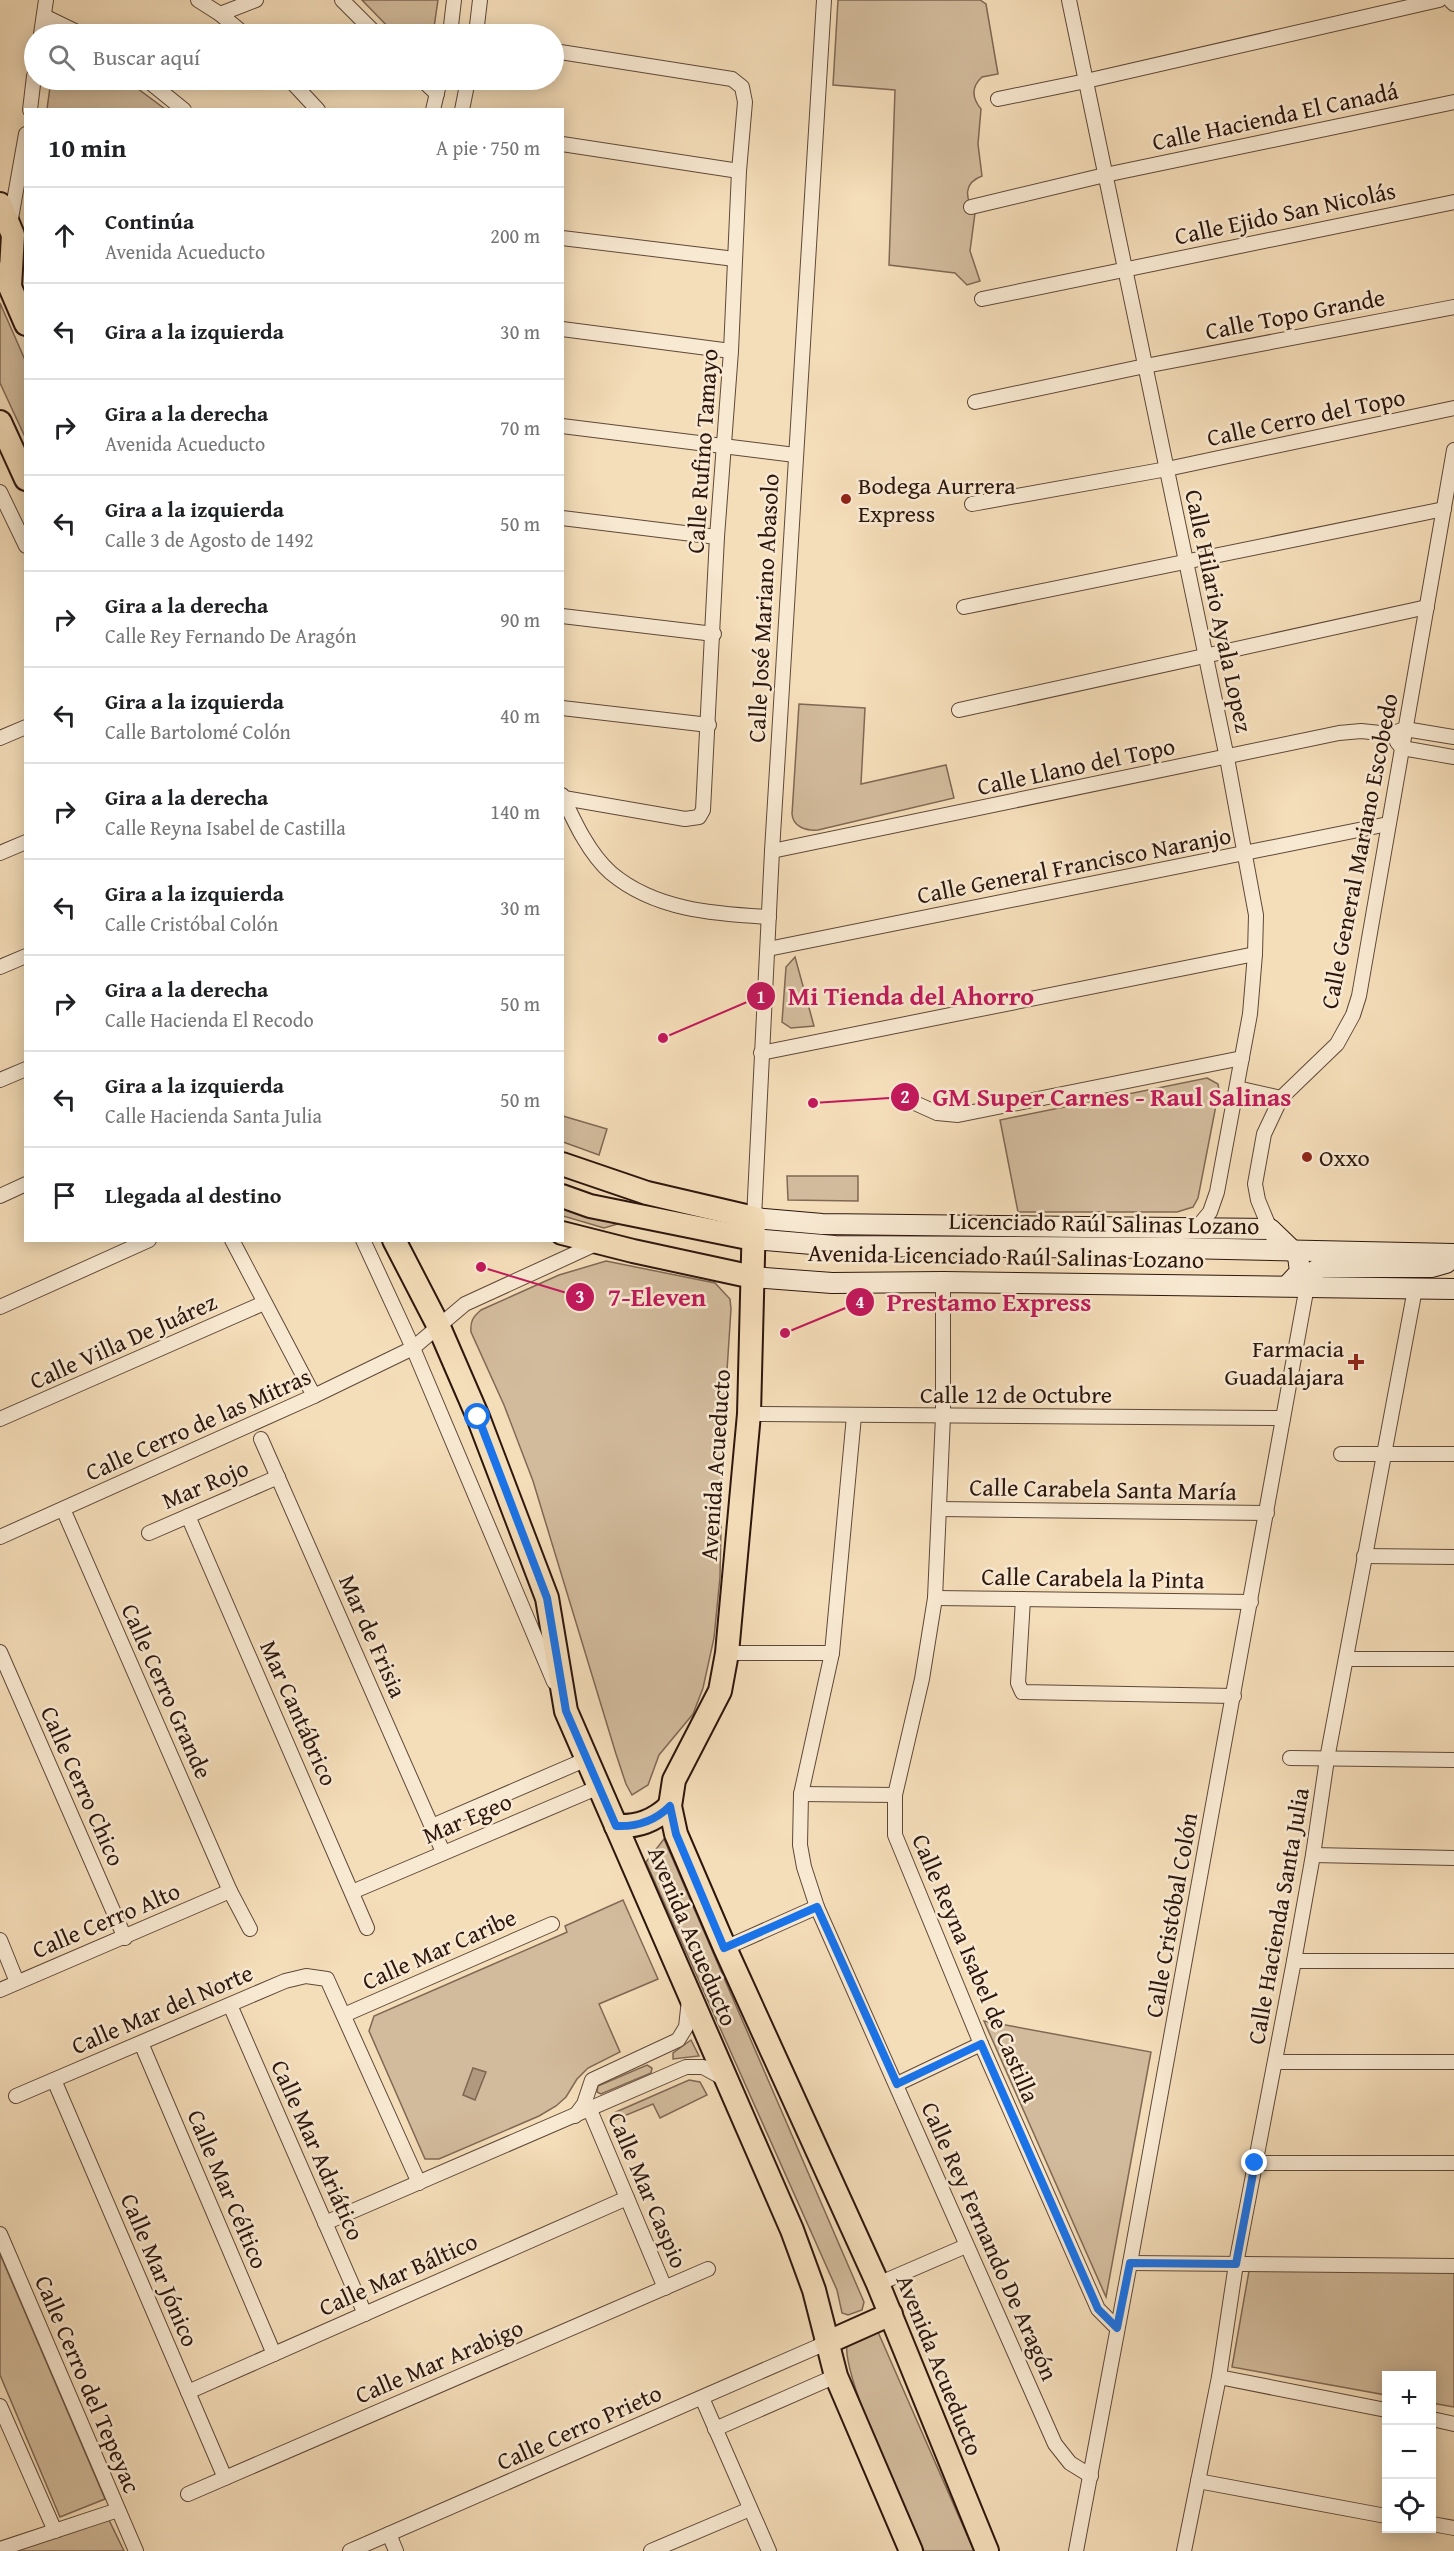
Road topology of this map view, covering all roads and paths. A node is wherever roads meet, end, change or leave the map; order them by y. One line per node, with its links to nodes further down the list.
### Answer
1 (46, 0): 13 (street)
2 (198, 0): 12 (street)
3 (256, 0): 12 (street)
4 (342, 0): 17 (street)
5 (454, 0): 18 (street)
6 (480, 0): 19 (street)
7 (824, 0): 61 (street, Calle José Mariano Abasolo)
8 (1070, 0): 21 (street, Calle Hilario Ayala Lopez)
9 (1439, 0): 21 (street)
10 (1450, 0): 11 (street)
11 (1454, 4)
12 (220, 14): 16 (street)
13 (44, 16): 14 (street); 15 (street)
14 (43, 24)
15 (60, 24)
16 (232, 24)
17 (366, 24)
18 (451, 24)
19 (477, 24)
20 (564, 53): 38 (street, Calle Rufino Tamayo)
21 (1086, 81): 29 (street); 39 (street, Calle Hilario Ayala Lopez)
22 (32, 90): 31 (street)
23 (159, 90): 32 (street)
24 (299, 90): 33 (street)
25 (433, 90): 28 (street)
26 (438, 90): 28 (street)
27 (466, 90): 35 (street)
28 (437, 94): 34 (street)
29 (998, 99)
30 (1454, 102): 39 (street, Calle Hacienda El Canadá)
31 (30, 108)
32 (182, 108)
33 (316, 108)
34 (434, 108)
35 (462, 108)
36 (24, 143): 43 (street)
37 (564, 144): 38 (street)
38 (739, 171): 45 (street, Calle Rufino Tamayo)
39 (1105, 175): 42 (street, Calle Hacienda El Canadá); 47 (street, Calle Hilario Ayala Lopez)
40 (1454, 202): 47 (street, Calle Ejido San Nicolás)
41 (0, 204): 43 (main road)
42 (971, 207)
43 (5, 231): 48 (main road)
44 (564, 238): 45 (street)
45 (735, 259): 53 (street, Calle Rufino Tamayo)
46 (0, 264): 48 (main road)
47 (1126, 269): 49 (street, Calle Ejido San Nicolás); 54 (street, Calle Hilario Ayala Lopez)
48 (10, 286): 51 (main road)
49 (982, 299)
50 (1454, 307): 54 (street, Calle Topo Grande)
51 (24, 319)
52 (564, 329): 53 (street)
53 (731, 351): 59 (street, Calle Rufino Tamayo)
54 (1145, 366): 55 (street, Calle Topo Grande); 62 (street, Calle Hilario Ayala Lopez)
55 (975, 402)
56 (1454, 408): 62 (street, Calle Cerro del Topo)
57 (0, 422): 63 (main road)
58 (564, 426): 59 (street)
59 (725, 445): 61 (street); 68 (street, Calle Rufino Tamayo)
60 (1454, 450): 66 (street, Calle General Mariano Escobedo)
61 (795, 455): 91 (street, Calle José Mariano Abasolo)
62 (1167, 469): 65 (street, Calle Cerro del Topo); 70 (street, Calle Hilario Ayala Lopez)
63 (24, 475)
64 (0, 492): 69 (street)
65 (972, 504)
66 (1444, 509): 70 (street); 72 (street, Calle General Mariano Escobedo)
67 (564, 518): 68 (street)
68 (717, 537): 74 (street, Calle Rufino Tamayo)
69 (24, 542)
70 (1185, 563): 71 (street); 75 (street, Calle Hilario Ayala Lopez)
71 (964, 607)
72 (1427, 607): 75 (street); 80 (street, Calle General Mariano Escobedo)
73 (564, 615): 74 (street)
74 (714, 634): 78 (street, Calle Rufino Tamayo)
75 (1204, 656): 77 (street); 86 (street, Calle Hilario Ayala Lopez)
76 (564, 708): 78 (street)
77 (959, 710)
78 (709, 725): 87 (street, Calle Rufino Tamayo)
79 (24, 728): 83 (street)
80 (1405, 729): 81 (street, Calle Llano del Topo); 82 (street); 84 (street, Calle General Mariano Escobedo)
81 (1390, 734): 84 (street); 86 (street, Calle Llano del Topo)
82 (1454, 737)
83 (0, 738)
84 (1402, 748): 85 (street); 89 (street, Calle General Mariano Escobedo)
85 (1454, 757)
86 (1227, 758): 91 (street, Calle Llano del Topo); 93 (street, Calle Hilario Ayala Lopez)
87 (564, 796)
88 (564, 798): 94 (street)
89 (1388, 824): 93 (street, Calle General Francisco Naranjo); 104 (street, Calle General Mariano Escobedo)
90 (24, 843): 92 (street)
91 (772, 851): 94 (street, Calle José Mariano Abasolo)
92 (0, 853)
93 (1245, 853): 95 (street, Calle General Francisco Naranjo); 96 (street, Calle Hilario Ayala Lopez)
94 (769, 916): 95 (street, Calle José Mariano Abasolo)
95 (768, 949): 99 (street, Calle José Mariano Abasolo)
96 (1255, 954): 99 (street); 100 (street, Calle Hilario Ayala Lopez)
97 (24, 957): 98 (street)
98 (0, 967)
99 (761, 1053): 111 (street, Calle José Mariano Abasolo)
100 (1242, 1058): 103 (street, Calle Hilario Ayala Lopez); 105 (street)
101 (24, 1070): 102 (street)
102 (0, 1080)
103 (1237, 1088): 104 (street); 112 (street, Calle Hilario Ayala Lopez)
104 (1281, 1098): 113 (street, Calle General Mariano Escobedo)
105 (917, 1104)
106 (564, 1165): 111 (main road)
107 (24, 1185): 108 (street)
108 (0, 1196)
109 (564, 1198): 110 (main road)
110 (701, 1229): 111 (main road); 119 (main road)
111 (753, 1229): 112 (main road); 120 (main road, Licenciado Raúl Salinas Lozano); 122 (main road, Avenida Acueducto)
112 (1196, 1229): 113 (main road)
113 (1270, 1229): 120 (main road)
114 (564, 1234): 119 (main road, Avenida Licenciado Raúl Salinas Lozano)
115 (145, 1242): 128 (street)
116 (233, 1242): 127 (street)
117 (364, 1242): 130 (street)
118 (395, 1242): 129 (main road, Avenida Acueducto)
119 (598, 1243): 122 (main road, Avenida Licenciado Raúl Salinas Lozano); 129 (street, Calle Cerro de las Mitras)
120 (1294, 1250): 121 (main road, Licenciado Raúl Salinas Lozano); 124 (main road)
121 (1454, 1254): 124 (main road)
122 (753, 1276): 123 (main road, Avenida Licenciado Raúl Salinas Lozano); 132 (main road, Avenida Acueducto)
123 (943, 1282): 124 (main road, Avenida Licenciado Raúl Salinas Lozano); 134 (street, Calle Reyna Isabel de Castilla)
124 (1297, 1286): 125 (main road, Avenida Licenciado Raúl Salinas Lozano); 135 (street, Calle Cristóbal Colón)
125 (1415, 1288): 126 (main road, Avenida Licenciado Raúl Salinas Lozano); 139 (street, Calle Hacienda Santa Julia)
126 (1454, 1288)
127 (264, 1303): 131 (street); 136 (street, Calle Villa De Juárez)
128 (0, 1307)
129 (439, 1327): 130 (street, Calle Cerro de las Mitras); 159 (main road, Avenida Acueducto)
130 (413, 1348): 131 (street, Calle Cerro de las Mitras); 159 (street)
131 (314, 1396): 142 (street, Calle Cerro de las Mitras)
132 (749, 1414): 133 (street, Calle 12 de Octubre); 154 (main road, Avenida Acueducto)
133 (854, 1416): 134 (street, Calle 12 de Octubre); 155 (street, Calle Rey Fernando De Aragón)
134 (943, 1416): 135 (street, Calle 12 de Octubre); 143 (street, Calle Reyna Isabel de Castilla)
135 (1283, 1418): 144 (street, Calle Cristóbal Colón)
136 (0, 1419)
137 (261, 1438): 141 (street, Mar de Frisia)
138 (1341, 1454): 139 (street)
139 (1383, 1454): 140 (street); 148 (street, Calle Hacienda Santa Julia)
140 (1454, 1455)
141 (278, 1477): 145 (street, Mar Rojo); 168 (street, Mar de Frisia)
142 (63, 1509): 147 (street, Calle Cerro de las Mitras); 175 (street, Calle Cerro Grande)
143 (939, 1509): 144 (street, Calle Carabela Santa María); 150 (street, Calle Reyna Isabel de Castilla)
144 (1267, 1513): 152 (street, Calle Cristóbal Colón)
145 (188, 1516): 146 (street, Mar Rojo); 176 (street, Mar Cantábrico)
146 (149, 1533)
147 (0, 1537)
148 (1364, 1556): 149 (street); 156 (street, Calle Hacienda Santa Julia)
149 (1454, 1557)
150 (935, 1598): 151 (street, Calle Carabela la Pinta); 166 (street, Calle Reyna Isabel de Castilla)
151 (1023, 1599): 152 (street, Calle Carabela la Pinta); 158 (street)
152 (1251, 1602): 158 (street, Calle Cristóbal Colón)
153 (0, 1652): 181 (street, Calle Cerro Chico)
154 (727, 1653): 155 (street); 167 (main road, Avenida Acueducto)
155 (832, 1653): 165 (street, Calle Rey Fernando De Aragón)
156 (1346, 1659): 157 (street); 162 (street, Calle Hacienda Santa Julia)
157 (1454, 1659)
158 (1234, 1696): 210 (street, Calle Cristóbal Colón)
159 (566, 1711): 161 (main road, Avenida Acueducto)
160 (1290, 1758): 162 (street)
161 (587, 1759): 164 (main road, Avenida Acueducto); 168 (street, Mar Egeo)
162 (1327, 1759): 163 (street); 173 (street, Calle Hacienda Santa Julia)
163 (1454, 1760)
164 (599, 1787): 169 (main road, Avenida Acueducto); 171 (street, Mar Egeo)
165 (801, 1794): 166 (street); 177 (street, Calle Rey Fernando De Aragón)
166 (895, 1795): 192 (street, Calle Reyna Isabel de Castilla)
167 (670, 1806): 169 (main road); 170 (main road, Avenida Acueducto)
168 (432, 1826): 171 (street, Mar de Frisia)
169 (616, 1826): 172 (main road, Avenida Acueducto)
170 (676, 1834): 172 (main road); 183 (main road, Avenida Acueducto)
171 (443, 1852): 176 (street, Mar Egeo)
172 (629, 1856): 188 (main road, Avenida Acueducto)
173 (1313, 1856): 174 (street); 184 (street, Calle Hacienda Santa Julia)
174 (1454, 1858)
175 (230, 1891): 180 (street, Calle Cerro Grande); 181 (street, Calle Cerro Alto)
176 (352, 1892): 179 (street, Mar Cantábrico)
177 (817, 1907): 183 (street); 199 (street, Calle Rey Fernando De Aragón)
178 (552, 1924): 190 (street, Calle Mar Caribe)
179 (368, 1928)
180 (250, 1929)
181 (125, 1938): 186 (street, Calle Cerro Alto)
182 (0, 1940): 186 (street)
183 (724, 1948): 214 (main road, Avenida Acueducto)
184 (1294, 1961): 185 (street); 194 (street, Calle Hacienda Santa Julia)
185 (1454, 1962)
186 (17, 1982): 187 (street, Calle Cerro Alto)
187 (0, 1990)
188 (689, 1995): 193 (street); 198 (main road, Avenida Acueducto)
189 (230, 2005): 190 (street, Calle Mar del Norte); 191 (street, Calle Mar del Norte); 207 (street, Calle Mar Adriático)
190 (344, 2015): 205 (street)
191 (141, 2043): 197 (street, Calle Mar del Norte); 220 (street, Calle Mar Céltico)
192 (981, 2044): 199 (street); 218 (street, Calle Reyna Isabel de Castilla)
193 (656, 2050): 196 (street); 202 (street)
194 (1275, 2062): 195 (street); 203 (street, Calle Hacienda Santa Julia)
195 (1454, 2062)
196 (667, 2075): 198 (street); 201 (street)
197 (54, 2080): 200 (street, Calle Mar del Norte); 223 (street, Calle Mar Jónico)
198 (727, 2080): 219 (main road, Avenida Acueducto)
199 (897, 2084): 209 (street, Calle Rey Fernando De Aragón)
200 (16, 2096)
201 (590, 2110): 202 (street); 206 (street, Calle Mar Caspio)
202 (575, 2116): 205 (street)
203 (1255, 2163): 204 (street); 211 (street, Calle Hacienda Santa Julia)
204 (1454, 2163)
205 (419, 2183): 207 (street)
206 (627, 2198): 215 (street, Calle Mar Caspio); 216 (street, Calle Mar Báltico)
207 (325, 2223): 216 (street, Calle Mar Adriático)
208 (0, 2234): 235 (street, Calle Cerro del Tepeyac)
209 (966, 2246): 214 (street); 230 (street, Calle Rey Fernando De Aragón)
210 (1130, 2263): 211 (street); 218 (street, Calle Cristóbal Colón)
211 (1236, 2264): 212 (street); 222 (street, Calle Hacienda Santa Julia)
212 (1454, 2266)
213 (708, 2269): 215 (street, Calle Mar Arabigo)
214 (878, 2284): 217 (main road, Avenida Acueducto)
215 (665, 2288): 231 (street, Calle Mar Arabigo)
216 (365, 2314): 220 (street, Calle Mar Báltico)
217 (891, 2314): 219 (main road); 248 (main road, Avenida Acueducto)
218 (1117, 2328): 230 (street, Calle Cristóbal Colón)
219 (826, 2343): 221 (main road, Avenida Acueducto); 224 (street, Calle Cerro Prieto)
220 (274, 2354): 223 (street, Calle Mar Báltico)
221 (836, 2376): 229 (street); 247 (main road, Avenida Acueducto)
222 (1219, 2377): 226 (street); 232 (street, Calle Hacienda Santa Julia)
223 (188, 2392): 231 (street, Calle Mar Jónico)
224 (702, 2398): 229 (street); 240 (street, Calle Cerro Prieto)
225 (0, 2406): 239 (street)
226 (1382, 2409)
227 (1436, 2420): 228 (street)
228 (1454, 2424)
229 (716, 2429): 234 (street)
230 (1091, 2476): 249 (street, Calle Cristóbal Colón)
231 (225, 2478): 233 (street, Calle Mar Arabigo)
232 (1198, 2481): 236 (street); 250 (street, Calle Hacienda Santa Julia)
233 (188, 2494)
234 (750, 2509): 245 (street); 246 (street)
235 (118, 2510): 239 (street); 242 (street, Calle Cerro del Tepeyac)
236 (1382, 2515)
237 (1436, 2525): 238 (street)
238 (1454, 2528)
239 (55, 2532): 241 (street)
240 (389, 2534): 243 (street, Calle Cerro Prieto); 244 (street)
241 (0, 2549)
242 (136, 2551)
243 (350, 2551)
244 (396, 2551)
245 (651, 2551)
246 (769, 2551)
247 (911, 2551)
248 (987, 2551)
249 (1076, 2551)
250 (1184, 2551)

